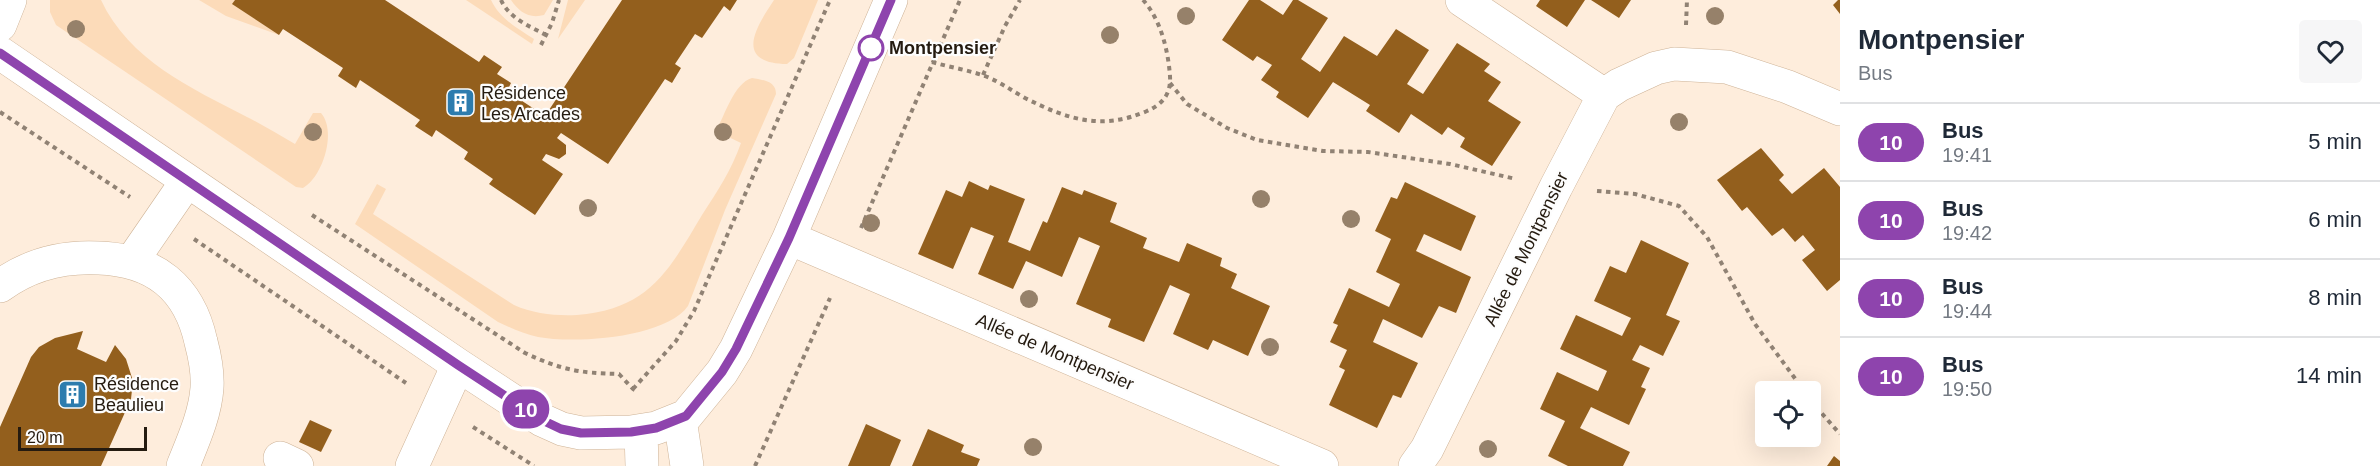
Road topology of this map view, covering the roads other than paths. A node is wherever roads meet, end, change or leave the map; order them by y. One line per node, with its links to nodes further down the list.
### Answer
1 (10, 0): 4 (street)
2 (891, 0): 9 (street)
3 (1462, 0): 6 (street)
4 (0, 25)
5 (0, 53): 8 (street)
6 (1604, 95): 7 (street); 19 (street, Allée de Montpensier)
7 (1840, 109)
8 (187, 181): 10 (street); 12 (street)
9 (789, 238): 13 (street); 18 (street, Allée de Montpensier)
10 (132, 261): 11 (street); 14 (street)
11 (0, 286)
12 (458, 365): 13 (street); 15 (street)
13 (659, 426): 16 (street); 17 (street)
14 (183, 466)
15 (412, 466)
16 (642, 466)
17 (687, 466)
18 (1322, 466)
19 (1415, 466)

